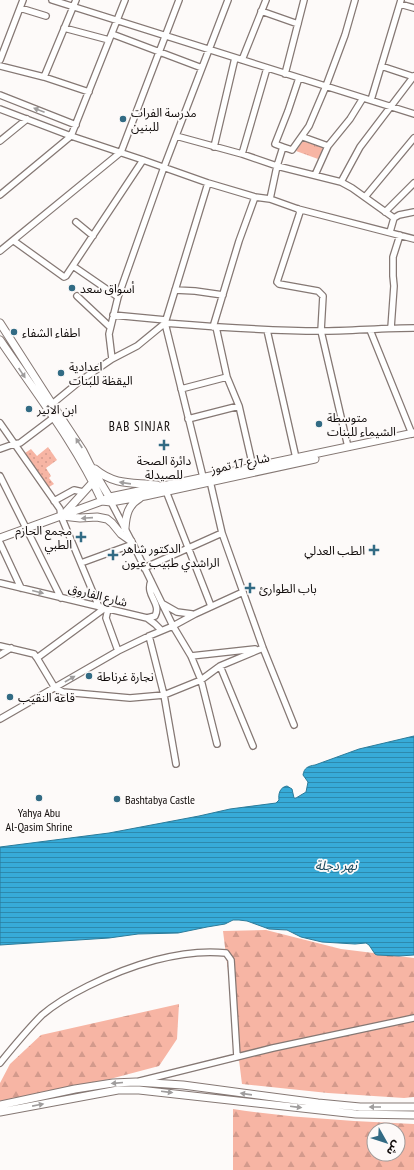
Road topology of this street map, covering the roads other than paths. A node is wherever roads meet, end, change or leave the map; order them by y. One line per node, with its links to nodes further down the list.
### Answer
1 (23, 0): 12 (street)
2 (52, 0): 11 (street)
3 (76, 0): 11 (street)
4 (125, 0): 16 (street)
5 (179, 0): 20 (street)
6 (228, 0): 22 (street)
7 (266, 0): 14 (street)
8 (304, 0): 17 (street)
9 (355, 0): 35 (street)
10 (400, 2): 13 (street); 28 (street)
11 (73, 7): 16 (street); 18 (street)
12 (20, 8): 15 (street); 25 (street)
13 (414, 8)
14 (262, 11): 17 (street); 26 (street)
15 (46, 16)
16 (117, 20): 19 (street); 20 (street)
17 (298, 24): 31 (street)
18 (64, 28): 21 (street); 33 (street)
19 (112, 34): 21 (street); 23 (street)
20 (165, 36): 22 (street); 23 (street)
21 (109, 40): 36 (street)
22 (209, 50): 24 (street); 29 (street)
23 (159, 52): 29 (street); 53 (street)
24 (235, 58): 26 (street); 50 (street)
25 (0, 60)
26 (242, 60): 30 (street)
27 (0, 66): 33 (street)
28 (381, 66): 32 (street); 39 (street)
29 (202, 68): 46 (street)
30 (267, 68): 31 (street); 54 (street)
31 (285, 74): 34 (street)
32 (414, 76): 40 (street)
33 (44, 77): 36 (street)
34 (299, 78): 35 (street); 52 (street)
35 (326, 86): 38 (street); 47 (street)
36 (89, 92): 44 (street)
37 (0, 95): 44 (street, one-way to 37)
38 (363, 98): 39 (street); 51 (street)
39 (371, 100): 40 (street)
40 (390, 107): 42 (street); 59 (street)
41 (0, 109): 43 (street)
42 (414, 114)
43 (27, 119): 45 (street); 49 (street)
44 (76, 124): 45 (street)
45 (71, 136): 53 (street); 62 (street)
46 (176, 136): 50 (street); 57 (street)
47 (303, 137): 51 (street); 52 (street)
48 (414, 138): 64 (street)
49 (0, 141)
50 (214, 146): 54 (street)
51 (328, 146): 58 (street)
52 (283, 147): 56 (street)
53 (121, 152): 55 (street); 75 (street)
54 (242, 154): 56 (street)
55 (144, 160): 57 (street); 73 (street)
56 (277, 166): 58 (street); 65 (street)
57 (164, 167): 60 (street); 81 (street)
58 (315, 175): 59 (street)
59 (341, 182): 64 (street)
60 (208, 183): 63 (street); 78 (street)
61 (414, 183): 67 (street)
62 (0, 195)
63 (255, 197): 65 (street); 79 (street)
64 (365, 197): 67 (street)
65 (270, 199): 66 (street)
66 (298, 209): 71 (street); 91 (street)
67 (385, 212): 69 (street)
68 (414, 212): 69 (street)
69 (394, 218): 71 (street)
70 (76, 222): 73 (street)
71 (390, 232): 72 (street)
72 (400, 235): 74 (street); 87 (street)
73 (93, 236): 77 (street)
74 (414, 239)
75 (14, 241): 76 (street); 77 (street)
76 (0, 252)
77 (74, 266): 81 (street)
78 (175, 290): 79 (street); 83 (street)
79 (223, 295): 86 (street)
80 (77, 296): 85 (street)
81 (118, 297): 82 (street)
82 (113, 315): 83 (street); 85 (street)
83 (166, 321): 86 (street); 93 (street); 95 (street)
84 (0, 323): 96 (main road)
85 (110, 327): 93 (street)
86 (214, 327): 89 (street); 94 (street)
87 (391, 328): 88 (street); 90 (street)
88 (414, 328)
89 (267, 330): 91 (street); 105 (street)
90 (370, 330): 91 (street); 101 (street)
91 (321, 331): 103 (street)
92 (0, 340): 98 (main road, one-way to 98)
93 (112, 359): 96 (street)
94 (227, 377): 95 (street); 97 (street)
95 (182, 390): 99 (street)
96 (52, 404): 106 (main road, one-way to 96)
97 (240, 406): 99 (street); 107 (street)
98 (53, 418): 102 (street); 111 (main road)
99 (188, 419): 109 (street)
100 (0, 423): 102 (street)
101 (413, 435): 103 (main road, شارع 17 تموز); 110 (main road, شارع 17 تموز)
102 (14, 444): 104 (street); 116 (street)
103 (348, 447): 105 (main road, شارع 17 تموز)
104 (0, 448)
105 (296, 458): 107 (main road, شارع 17 تموز)
106 (90, 465): 112 (main road, one-way to 106); 115 (main road)
107 (253, 467): 109 (main road, شارع 17 تموز)
108 (0, 476): 119 (street)
109 (203, 478): 112 (main road, شارع 17 تموز)
110 (210, 481): 112 (main road, شارع 17 تموز); 121 (street)
111 (93, 482): 113 (main road); 117 (main road)
112 (165, 489): 114 (main road, شارع 17 تموز); 115 (main road, شارع 17 تموز); 125 (street)
113 (83, 492): 116 (street); 118 (main road)
114 (145, 496): 115 (main road, شارع 17 تموز); 120 (main road)
115 (110, 499): 117 (main road, شارع 17 تموز); 120 (street)
116 (54, 501): 118 (street)
117 (102, 501): 118 (main road, شارع 17 تموز)
118 (61, 516): 119 (main road, شارع 17 تموز); 123 (main road, one-way to 118); 126 (street)
119 (27, 528): 122 (main road, شارع 17 تموز); 132 (street)
120 (125, 528): 123 (street)
121 (222, 533): 125 (street); 131 (street)
122 (0, 538)
123 (132, 542): 126 (street); 127 (street)
124 (0, 543): 130 (street)
125 (189, 548): 127 (street); 134 (street)
126 (81, 563): 135 (street)
127 (144, 568): 128 (street)
128 (151, 581): 133 (street); 137 (street)
129 (0, 583): 130 (street, شارع الفاروق)
130 (21, 588): 132 (street, شارع الفاروق, one-way to 132)
131 (243, 592): 134 (street); 143 (street)
132 (61, 598): 135 (street, شارع الفاروق)
133 (162, 603): 136 (street); 138 (street)
134 (211, 606): 136 (street)
135 (104, 608): 137 (street, شارع الفاروق); 144 (street); 147 (street)
136 (195, 614): 138 (street)
137 (147, 618): 139 (street)
138 (173, 626): 139 (street); 146 (street)
139 (161, 630): 140 (street)
140 (149, 636): 144 (street); 151 (street)
141 (0, 646): 142 (street)
142 (11, 648): 145 (street); 147 (street)
143 (263, 648): 146 (street); 148 (street); 153 (street)
144 (118, 651): 150 (street, one-way to 144)
145 (0, 655)
146 (191, 656): 149 (street)
147 (37, 658): 150 (street)
148 (220, 666): 149 (street); 155 (street)
149 (201, 680): 151 (street); 154 (street)
150 (55, 688): 151 (street); 152 (street)
151 (164, 695): 156 (street)
152 (0, 719)
153 (294, 726)
154 (217, 744)
155 (252, 746)
156 (176, 764)
157 (414, 1018): 158 (street)
158 (237, 1056): 159 (street); 160 (street)
159 (0, 1063)
160 (136, 1082): 161 (main road); 163 (main road, one-way to 163)
161 (215, 1089): 162 (main road); 164 (main road, one-way to 161)
162 (213, 1098): 165 (main road, one-way to 162); 166 (main road, one-way to 166)
163 (0, 1106)
164 (414, 1107)
165 (0, 1112)
166 (414, 1115)

